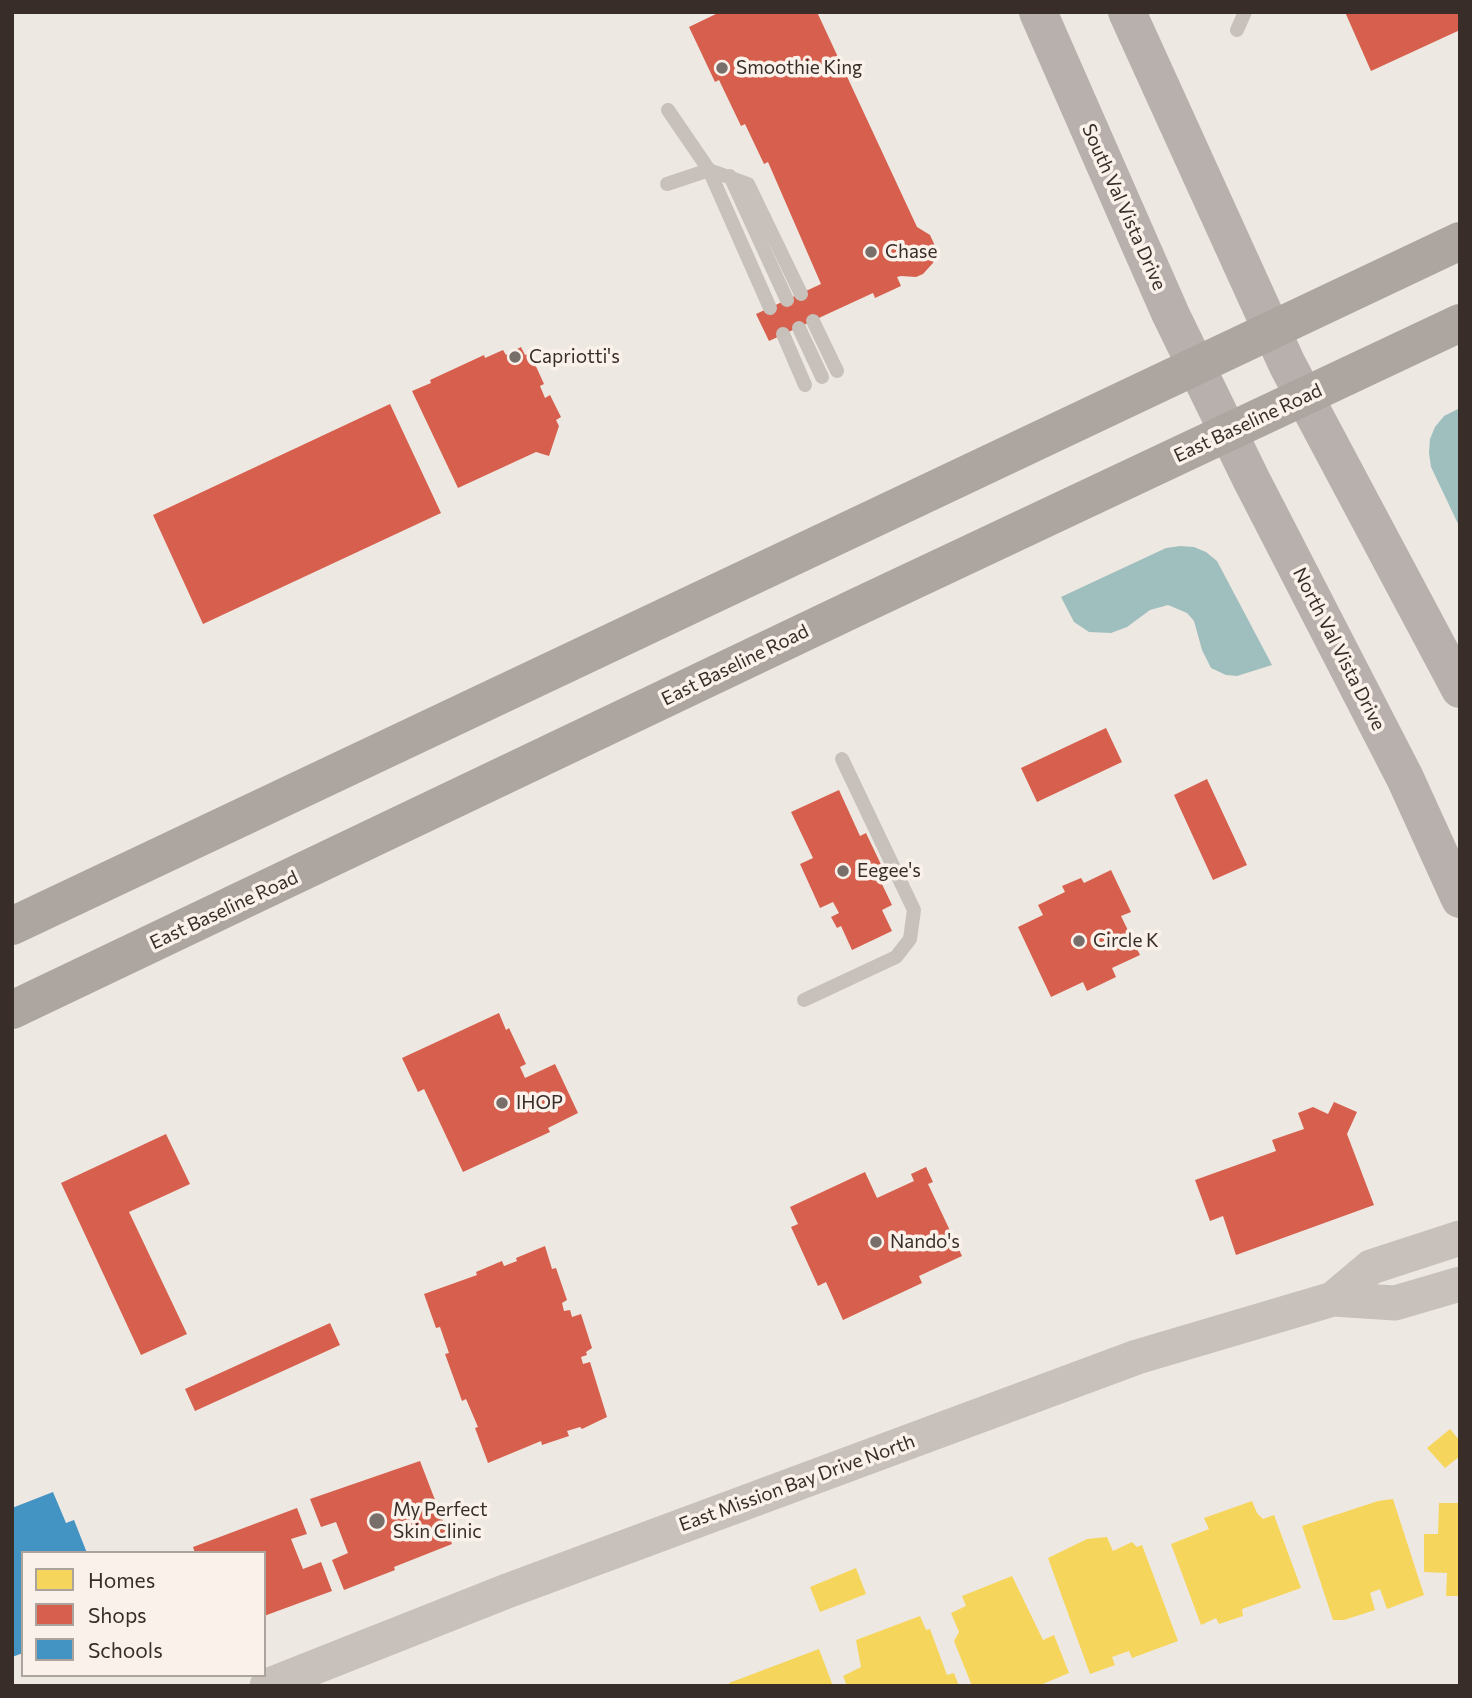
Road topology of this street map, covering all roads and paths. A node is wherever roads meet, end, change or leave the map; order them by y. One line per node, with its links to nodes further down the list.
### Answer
1 (1038, 12): 18 (main road, South Val Vista Drive)
2 (1127, 12): 16 (main road)
3 (1245, 12): 4 (lane)
4 (1237, 30)
5 (668, 110): 6 (lane)
6 (709, 170): 7 (lane); 8 (lane); 12 (lane)
7 (730, 176): 10 (lane); 11 (lane)
8 (667, 184)
9 (1460, 241): 16 (main road)
10 (801, 294)
11 (787, 300)
12 (770, 308)
13 (813, 321): 19 (lane)
14 (1460, 323): 21 (main road, East Baseline Road)
15 (799, 328): 20 (lane)
16 (1271, 330): 18 (main road); 21 (main road)
17 (783, 334): 22 (lane)
18 (1196, 365): 23 (main road, South Val Vista Drive); 27 (main road)
19 (837, 371)
20 (822, 377)
21 (1296, 381): 23 (main road, East Baseline Road); 24 (main road)
22 (805, 385)
23 (1221, 416): 26 (main road, North Val Vista Drive); 29 (main road, East Baseline Road)
24 (1460, 689)
25 (842, 759): 28 (lane)
26 (1460, 899)
27 (12, 926)
28 (804, 1000)
29 (12, 1010)
30 (1460, 1238): 32 (street, East Mission Bay Drive North)
31 (1460, 1284): 32 (street, East Mission Bay Drive North)
32 (1333, 1298): 33 (street, East Mission Bay Drive North)
33 (267, 1686)

